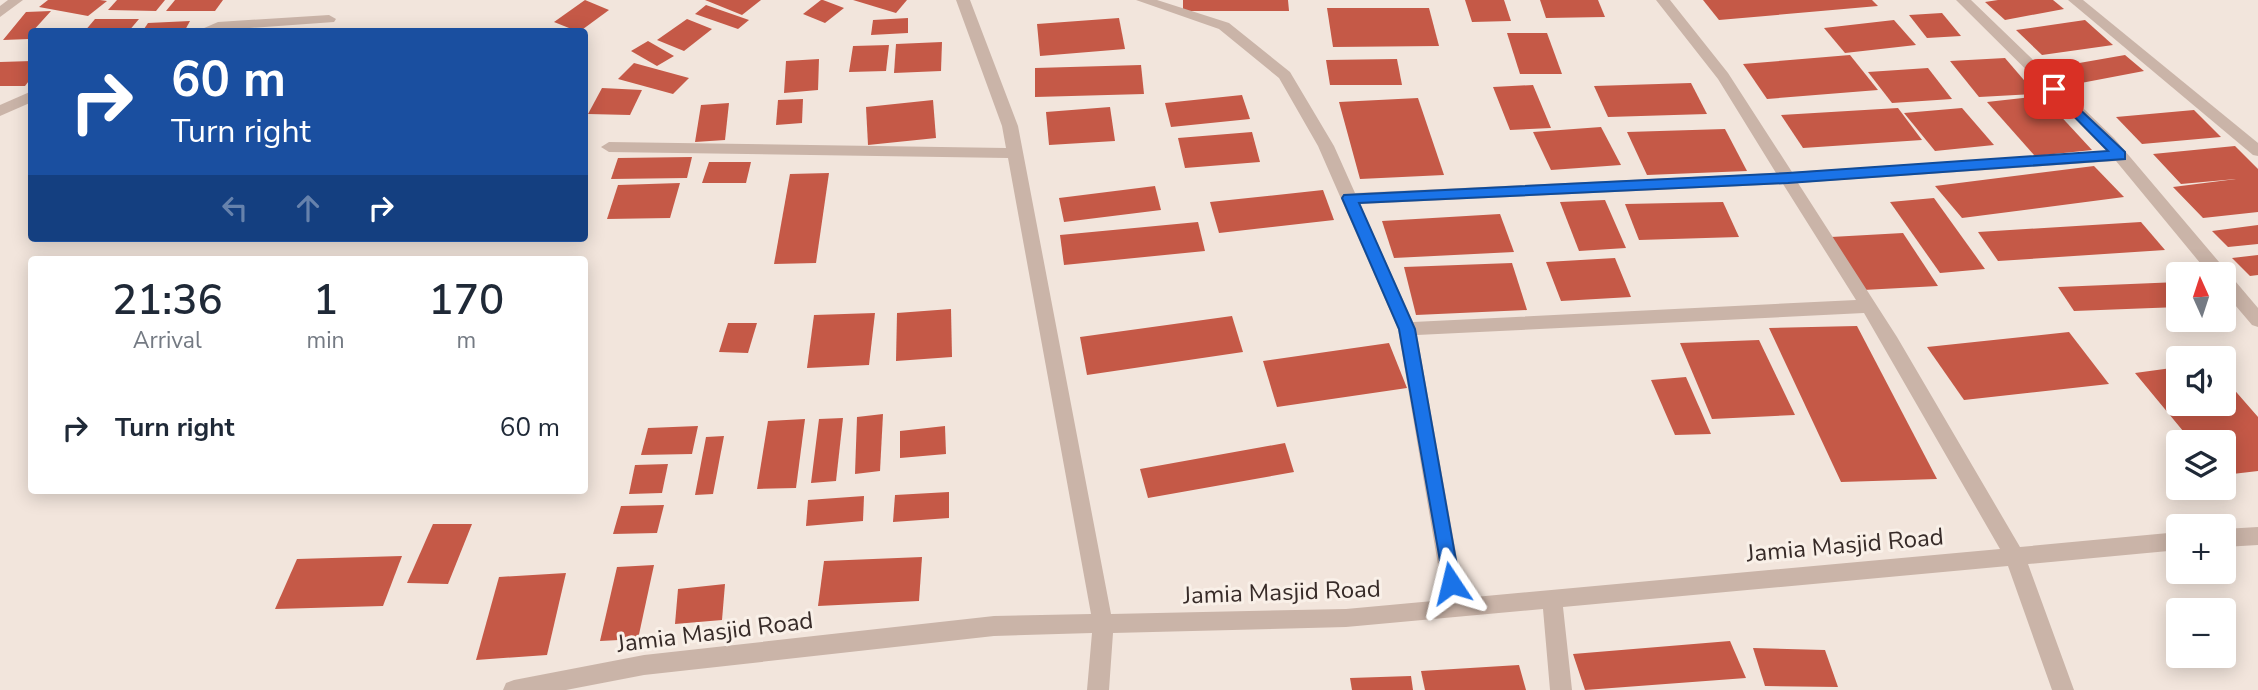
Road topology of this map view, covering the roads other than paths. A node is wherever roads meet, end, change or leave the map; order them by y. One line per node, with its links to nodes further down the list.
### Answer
1 (16, 0): 7 (street)
2 (963, 0): 14 (street)
3 (1143, 0): 17 (street)
4 (1663, 0): 16 (street)
5 (1963, 0): 15 (street)
6 (2075, 0): 13 (street)
7 (0, 13)
8 (329, 19): 9 (street)
9 (213, 28)
10 (28, 98): 11 (street)
11 (0, 111)
12 (609, 147): 14 (street)
13 (2258, 151)
14 (1015, 153): 29 (street)
15 (2120, 155): 16 (street); 18 (street)
16 (1788, 178): 17 (street); 20 (street)
17 (1349, 198): 22 (street)
18 (2209, 262)
19 (2236, 294): 21 (street)
20 (1868, 306): 22 (street); 26 (street)
21 (2258, 320)
22 (1407, 329): 28 (street)
23 (2258, 536): 24 (street)
24 (2236, 537)
25 (2166, 542): 26 (street, Jamia Masjid Road)
26 (2015, 556): 27 (street, Jamia Masjid Road); 33 (street)
27 (1552, 600): 28 (street, Jamia Masjid Road); 32 (street)
28 (1456, 608): 29 (street, Jamia Masjid Road)
29 (1103, 624): 30 (street, Jamia Masjid Road); 31 (street)
30 (520, 689)
31 (1098, 690)
32 (1561, 690)
33 (2063, 690)

